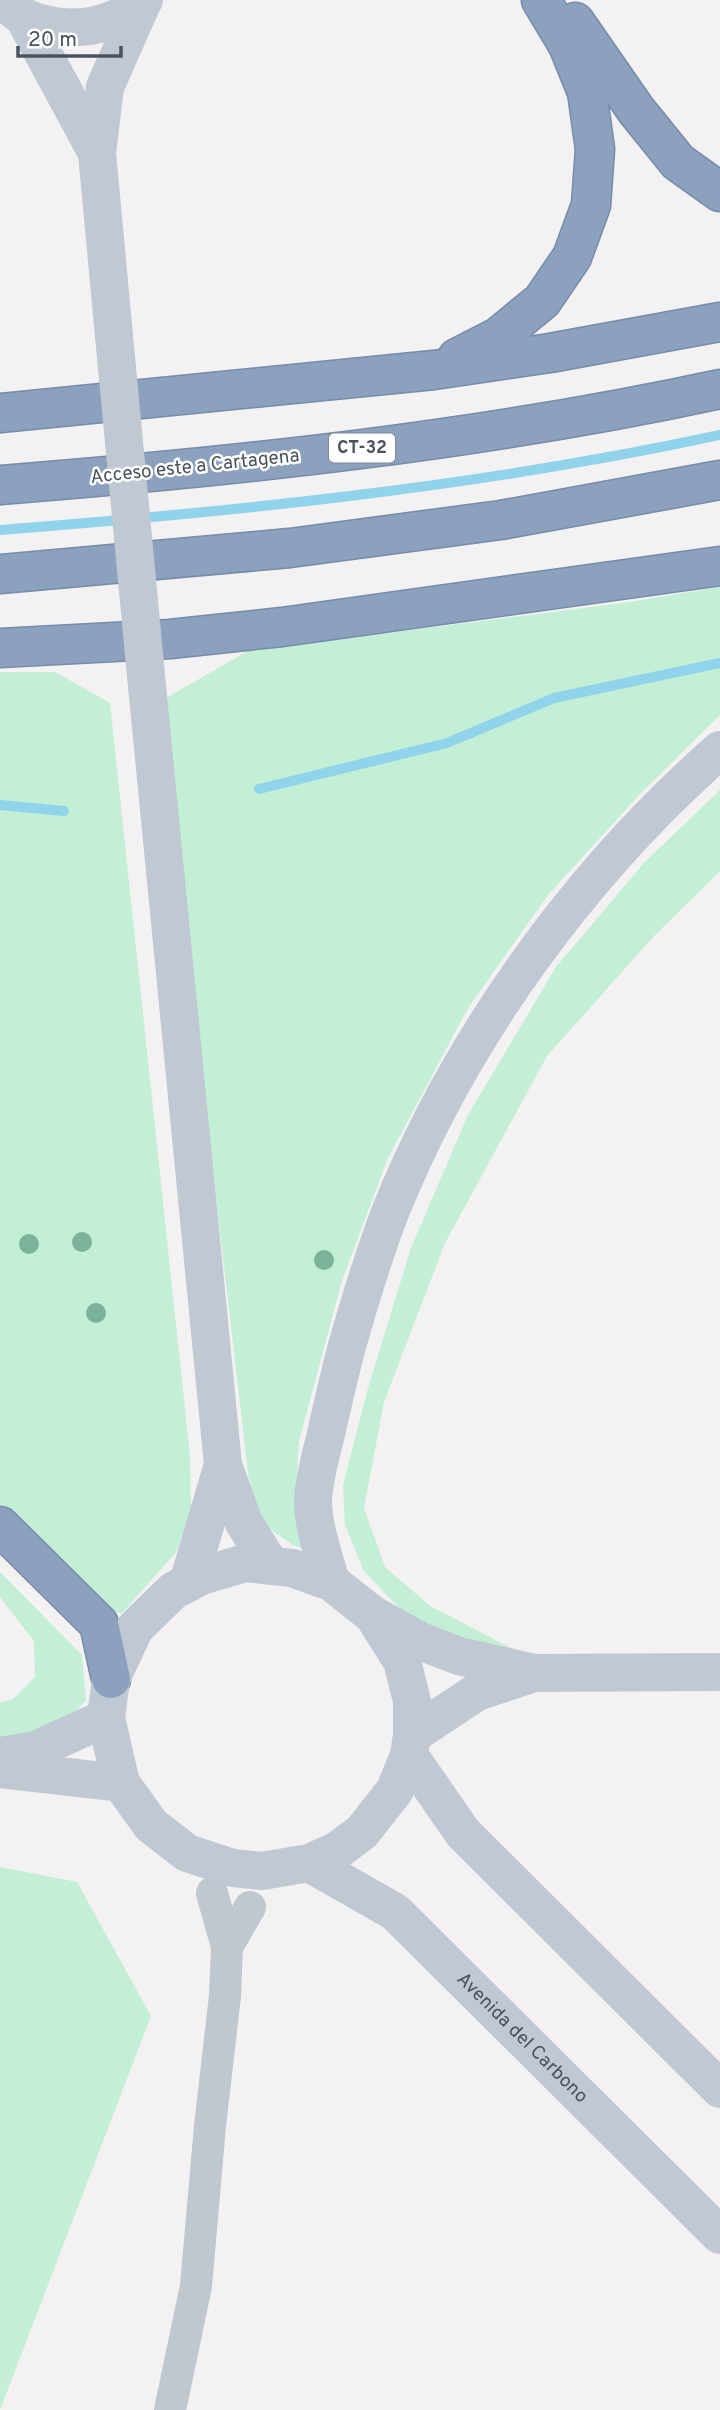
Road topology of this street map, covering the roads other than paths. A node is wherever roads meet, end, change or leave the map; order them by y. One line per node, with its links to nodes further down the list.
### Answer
1 (541, 0): 8 (highway)
2 (557, 0): 6 (highway)
3 (143, 1): 4 (main road); 5 (main road)
4 (12, 8): 5 (main road)
5 (97, 153): 17 (main road, bridge)
6 (720, 192)
7 (720, 322): 8 (highway)
8 (434, 370): 10 (highway)
9 (720, 389): 12 (highway, Acceso este a Cartagena / CT-32)
10 (0, 413)
11 (720, 480): 14 (highway)
12 (0, 485)
13 (720, 566): 15 (highway)
14 (0, 574)
15 (0, 648)
16 (720, 750): 21 (main road)
17 (223, 1465): 19 (main road); 20 (main road)
18 (0, 1526): 25 (highway)
19 (271, 1566): 20 (main road); 21 (main road)
20 (188, 1583): 25 (main road)
21 (331, 1583): 22 (main road)
22 (373, 1615): 23 (main road); 27 (main road)
23 (534, 1672): 24 (main road); 27 (main road)
24 (720, 1672)
25 (111, 1679): 26 (main road)
26 (107, 1718): 28 (main road); 30 (main road)
27 (411, 1745): 31 (main road); 35 (main road)
28 (0, 1756)
29 (0, 1769): 30 (main road)
30 (121, 1783): 31 (main road)
31 (309, 1863): 36 (main road, Avenida del Carbono)
32 (212, 1893): 34 (street)
33 (250, 1907): 34 (street)
34 (227, 1947): 37 (street)
35 (720, 2089)
36 (720, 2235)
37 (170, 2410)

